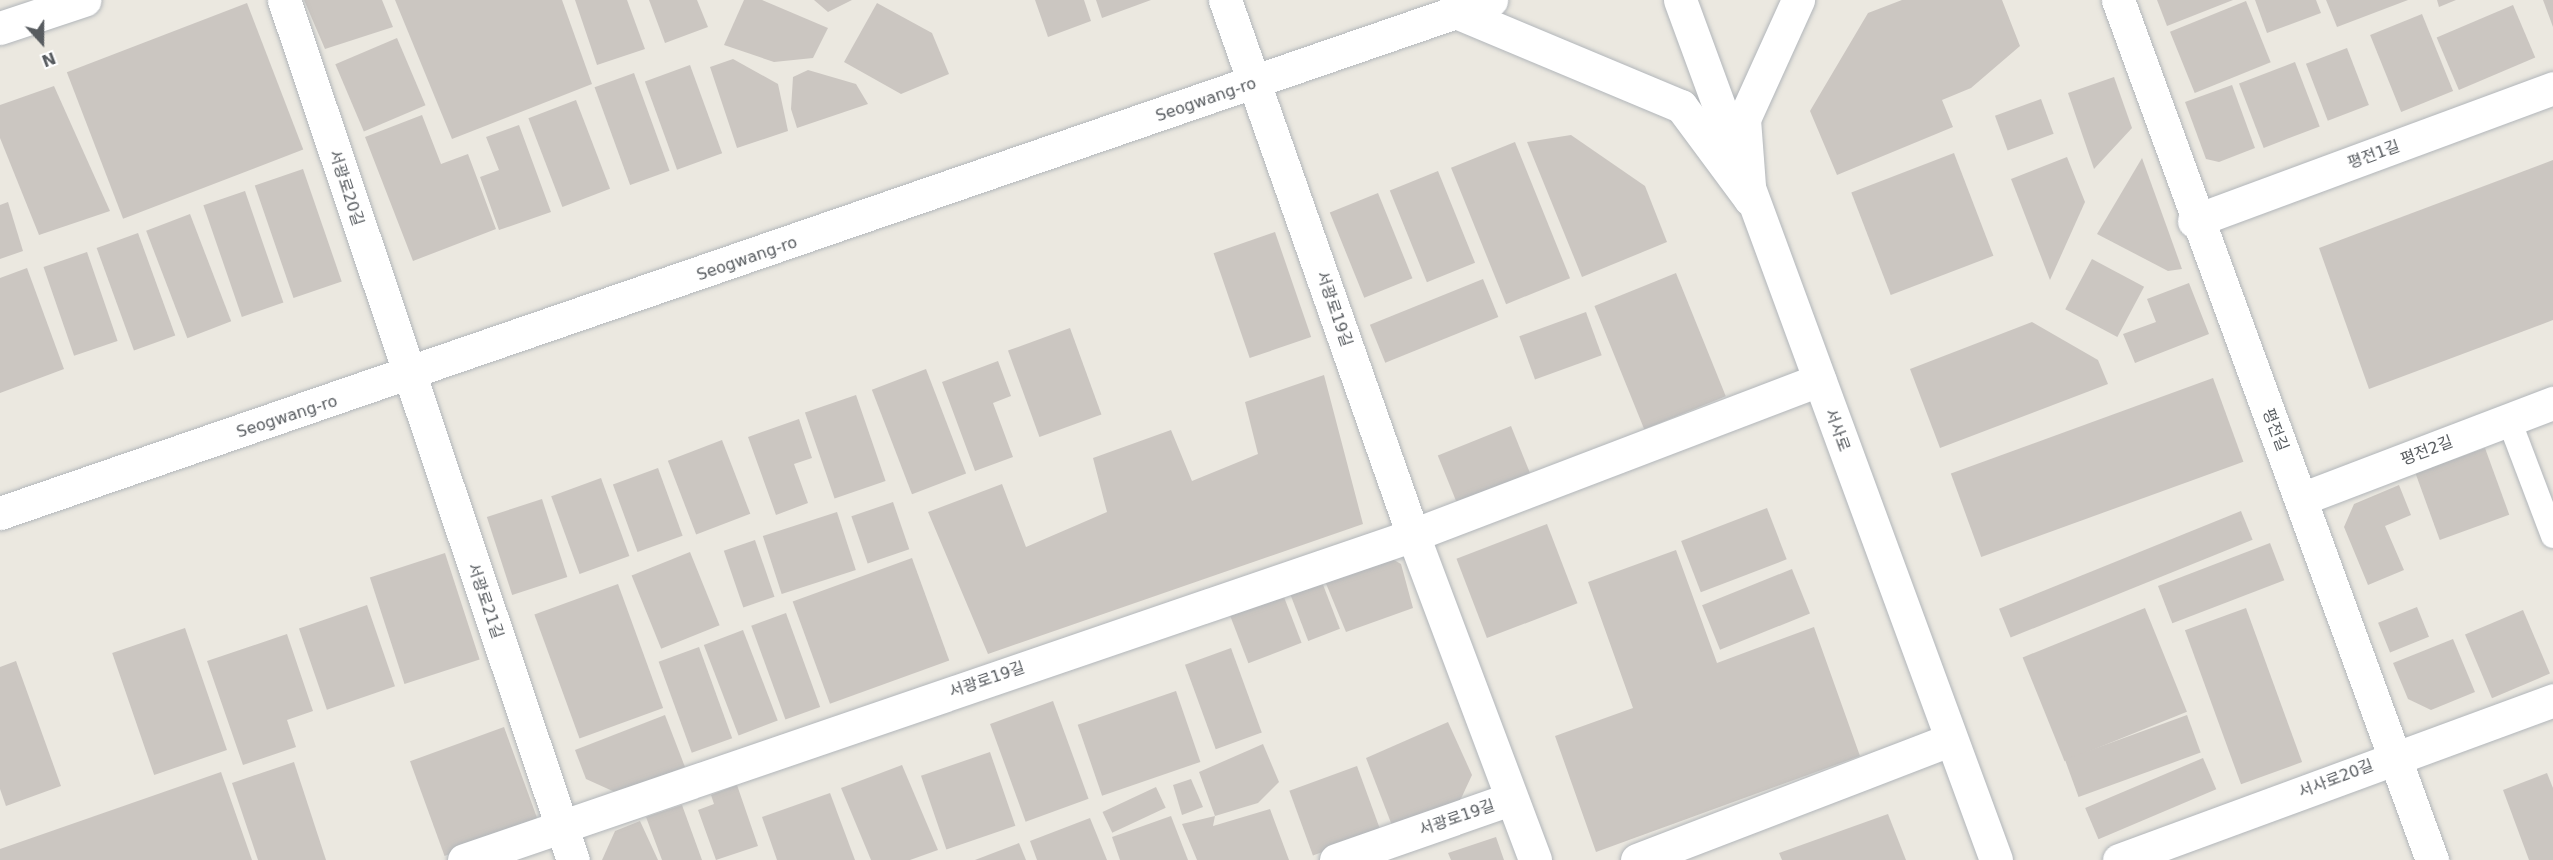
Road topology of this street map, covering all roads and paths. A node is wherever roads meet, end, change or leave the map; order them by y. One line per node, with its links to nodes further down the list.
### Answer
1 (84, 0): 9 (street)
2 (284, 0): 14 (street, 서광로20길)
3 (1225, 0): 10 (street, 서광로19길)
4 (1491, 0): 8 (street, Seogwang-ro)
5 (1680, 0): 12 (street, 서사로)
6 (1798, 0): 12 (street)
7 (2118, 0): 13 (street, 평전길)
8 (1459, 6): 10 (street, Seogwang-ro); 12 (street)
9 (0, 28)
10 (1254, 83): 14 (street, Seogwang-ro); 20 (street, 서광로19길)
11 (2553, 88): 13 (street, 평전1길)
12 (1750, 199): 15 (street, 서사로)
13 (2194, 221): 18 (street, 평전길)
14 (408, 376): 19 (street, Seogwang-ro); 26 (street, 서광로21길)
15 (1819, 380): 20 (street); 23 (street, 서사로)
16 (2553, 403): 17 (street, 평전2길)
17 (2509, 420): 18 (street, 평전2길); 21 (lane)
18 (2301, 499): 24 (street, 평전길)
19 (0, 513)
20 (1413, 535): 25 (street, 서광로19길); 26 (street, 서광로19길)
21 (2553, 536)
22 (2553, 700): 24 (street, 서사로20길)
23 (1950, 740): 31 (street); 32 (street, 서사로)
24 (2394, 757): 33 (street, 서사로20길); 34 (street, 평전길)
25 (1510, 799): 29 (street, 서광로19길); 30 (street, 서광로19길)
26 (562, 826): 27 (street); 28 (street, 서광로21길)
27 (464, 860)
28 (573, 860)
29 (1336, 860)
30 (1535, 860)
31 (1637, 860)
32 (1996, 860)
33 (2119, 860)
34 (2432, 860)

